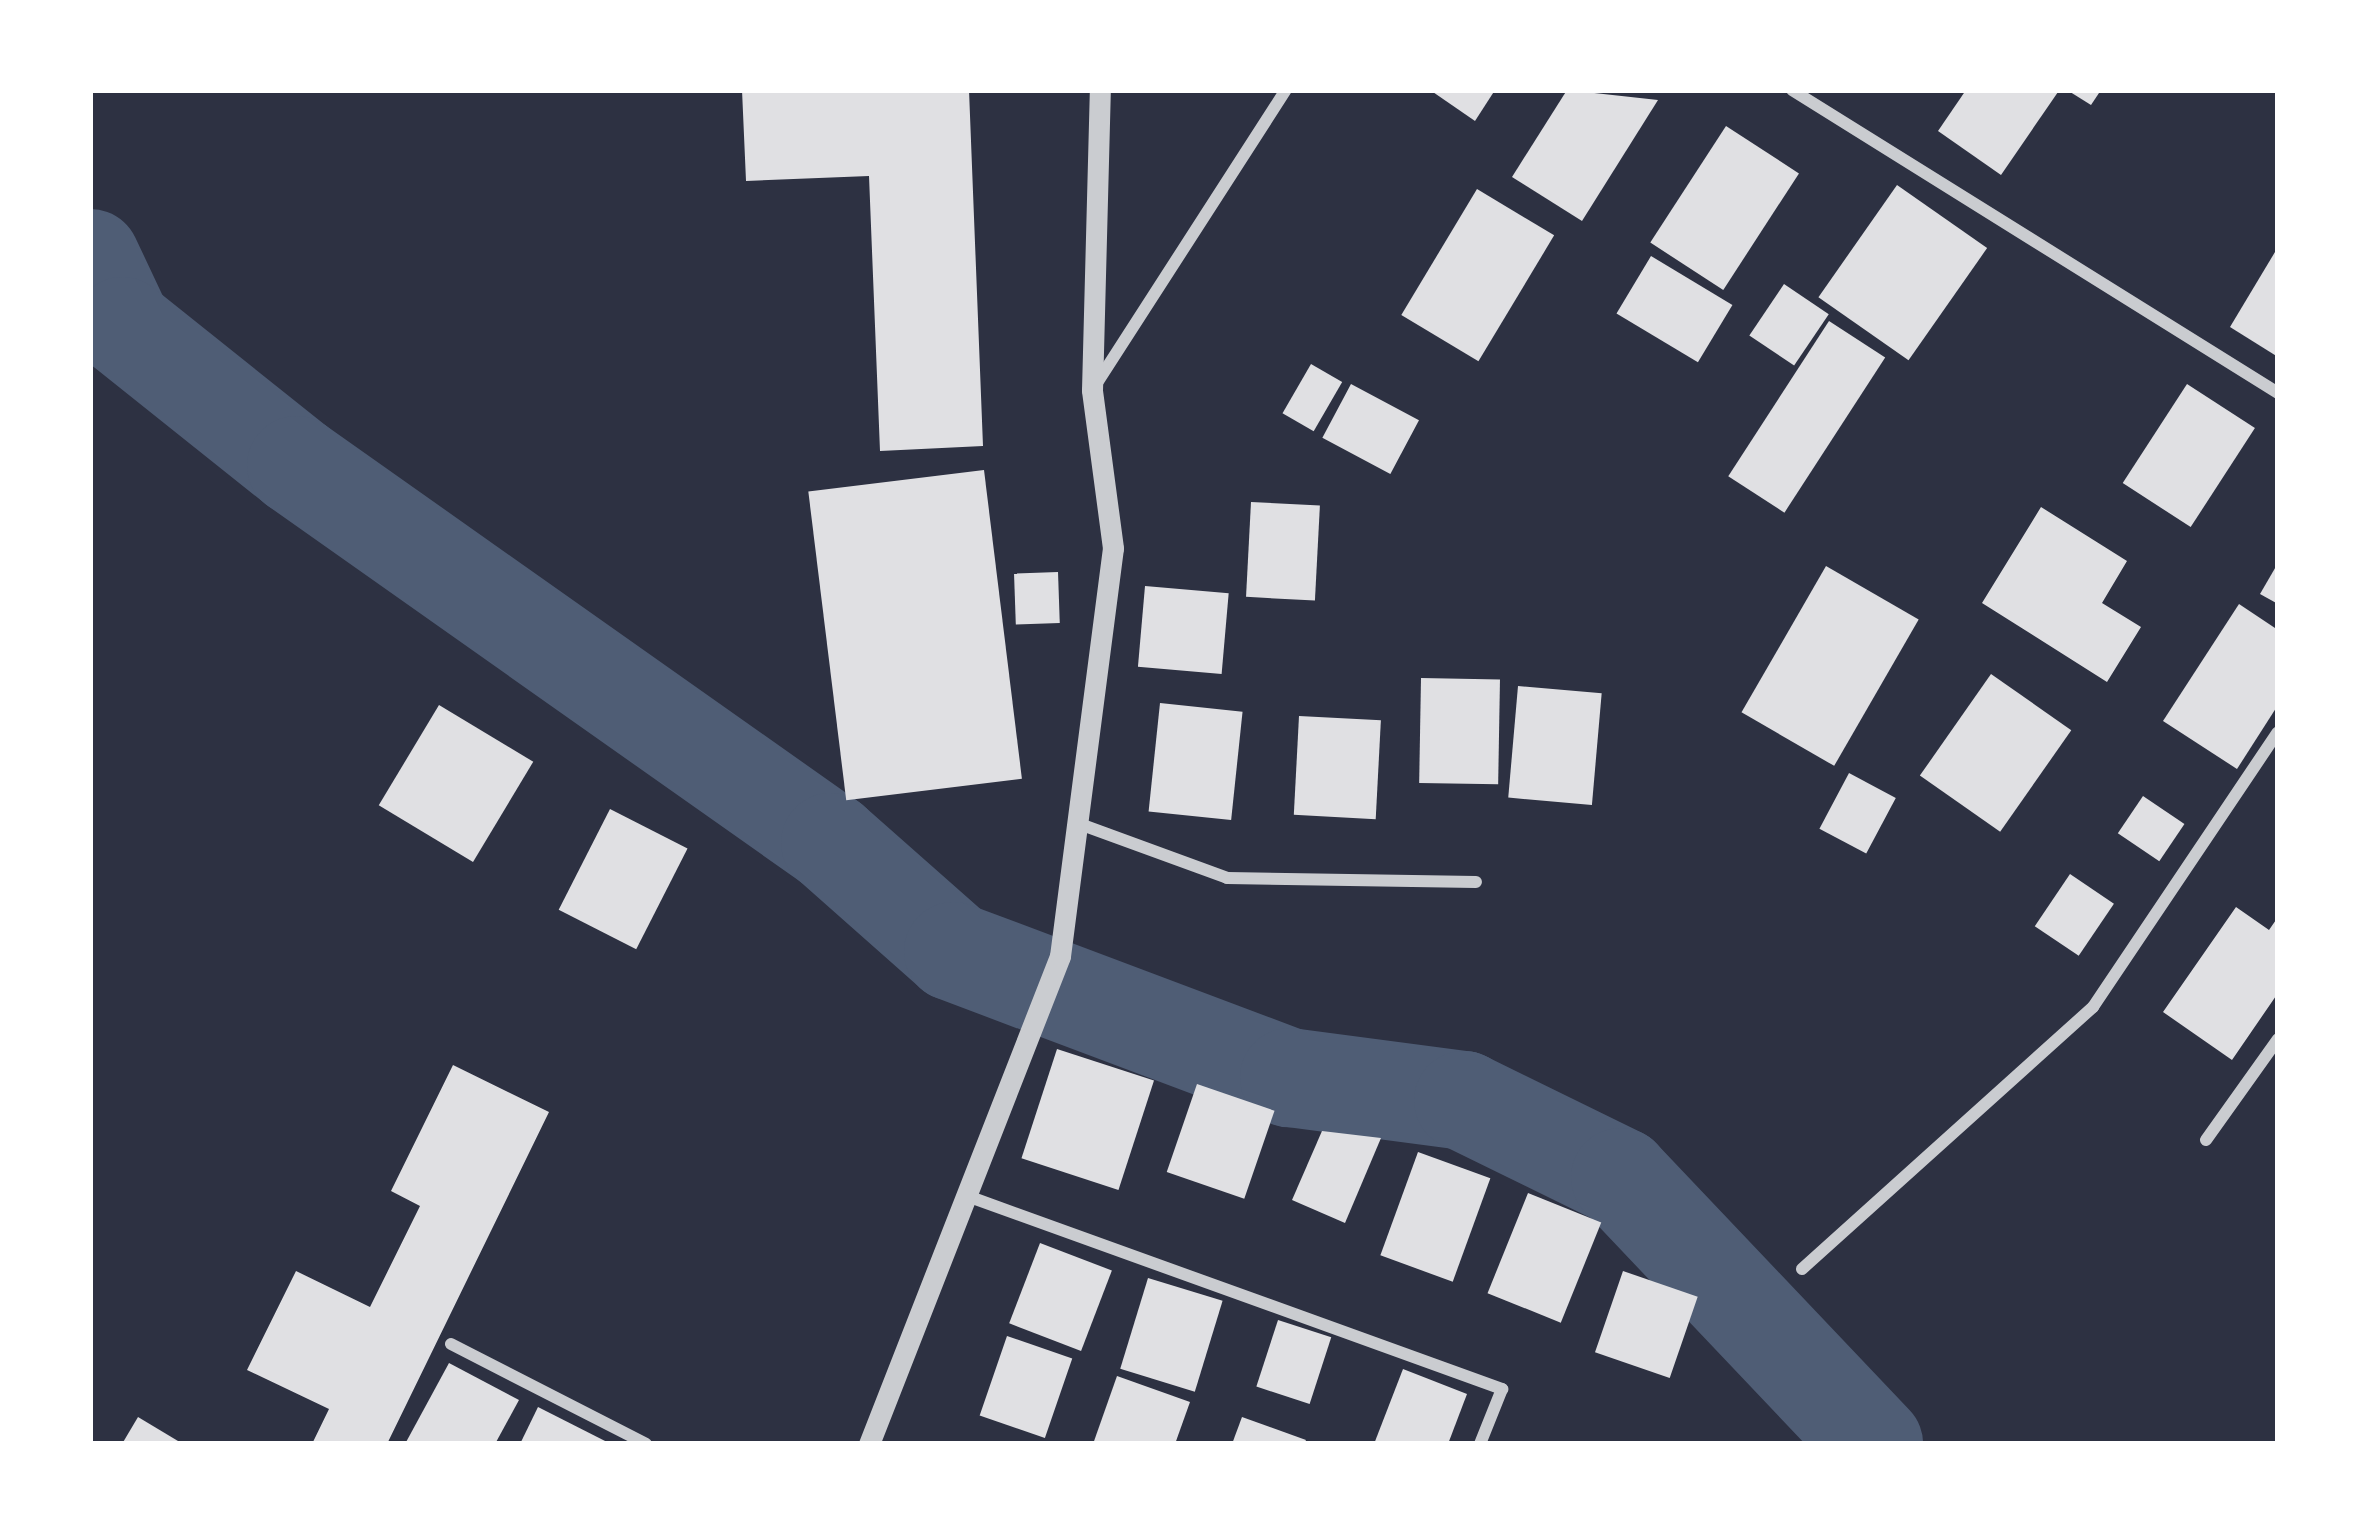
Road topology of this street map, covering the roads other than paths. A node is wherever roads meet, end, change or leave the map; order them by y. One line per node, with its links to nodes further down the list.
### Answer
1 (1100, 90): 4 (street)
2 (1286, 90): 4 (street)
3 (1792, 90): 5 (street)
4 (1092, 390): 7 (street)
5 (2278, 393)
6 (2278, 732): 12 (street)
7 (1077, 823): 8 (street); 11 (street)
8 (1477, 882)
9 (2278, 1039): 10 (street)
10 (2206, 1140)
11 (970, 1196): 15 (street); 16 (street)
12 (1802, 1269)
13 (451, 1344): 14 (street)
14 (646, 1444)
15 (869, 1444)
16 (1480, 1444)

